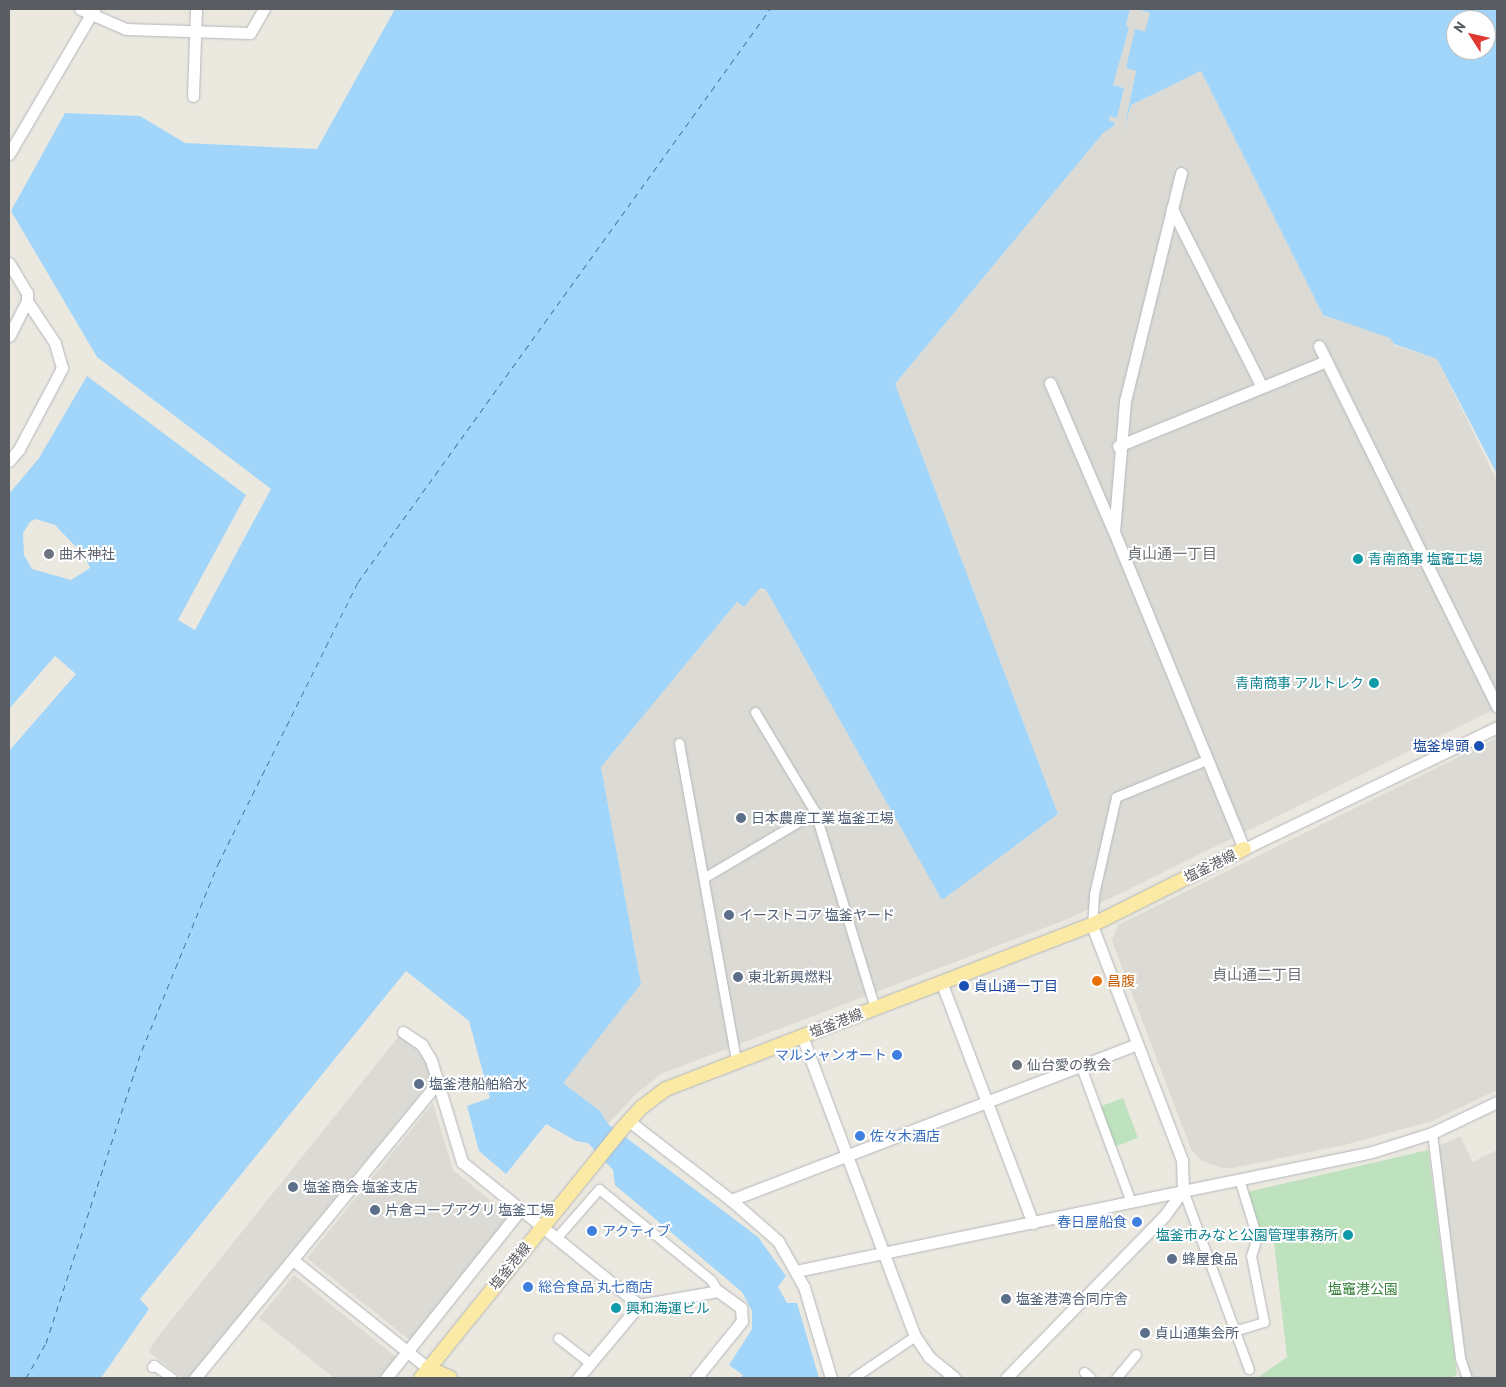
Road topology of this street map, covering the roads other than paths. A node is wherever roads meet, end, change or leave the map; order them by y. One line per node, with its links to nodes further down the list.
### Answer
1 (80, 9): 4 (street)
2 (196, 9): 5 (street)
3 (264, 9): 5 (street)
4 (92, 12): 5 (street); 7 (street)
5 (196, 32): 6 (street)
6 (193, 96)
7 (9, 154)
8 (1181, 173): 9 (street)
9 (1172, 209): 16 (street); 17 (street)
10 (9, 263): 11 (street)
11 (28, 301): 12 (street); 18 (street)
12 (9, 336)
13 (1319, 346): 14 (street)
14 (1326, 361): 16 (street); 20 (street)
15 (1050, 383): 19 (street)
16 (1262, 386): 17 (street)
17 (1118, 446): 19 (street)
18 (9, 461)
19 (1114, 532): 24 (street)
20 (1497, 706)
21 (755, 712): 25 (street)
22 (1497, 727): 26 (street)
23 (679, 743): 27 (street)
24 (1206, 760): 26 (street); 28 (street)
25 (815, 812): 27 (street); 30 (street)
26 (1244, 849): 28 (main road, 塩釜港線)
27 (705, 877): 34 (street)
28 (1092, 925): 29 (main road, 塩釜港線); 33 (street)
29 (942, 984): 30 (main road, 塩釜港線); 37 (street)
30 (875, 1008): 32 (main road, 塩釜港線)
31 (404, 1032): 36 (street)
32 (802, 1036): 34 (main road, 塩釜港線); 41 (street)
33 (1137, 1044): 35 (street); 43 (street)
34 (736, 1060): 39 (main road, 塩釜港線)
35 (1081, 1067): 37 (street); 45 (street)
36 (437, 1083): 46 (street); 51 (street)
37 (988, 1102): 41 (street); 47 (street)
38 (1497, 1102): 40 (street)
39 (625, 1125): 44 (street); 48 (main road, 塩釜港線)
40 (1432, 1133): 42 (street); 77 (street)
41 (848, 1156): 44 (street); 50 (street)
42 (1240, 1179): 43 (street); 55 (street)
43 (1183, 1190): 45 (street); 55 (street); 74 (street)
44 (731, 1200): 52 (street)
45 (1131, 1202): 47 (street)
46 (520, 1210): 48 (street); 58 (street)
47 (1033, 1223): 50 (street)
48 (543, 1226): 49 (street); 64 (main road, 塩釜港線)
49 (557, 1237): 53 (street); 54 (street)
50 (886, 1254): 52 (street); 56 (street)
51 (293, 1260): 58 (street); 66 (street)
52 (796, 1271): 71 (street)
53 (718, 1291): 54 (street); 70 (street)
54 (639, 1305): 60 (street)
55 (1234, 1330): 62 (street)
56 (915, 1336): 72 (street); 73 (street)
57 (558, 1338): 60 (street)
58 (408, 1352): 64 (street); 67 (street)
59 (1136, 1354): 76 (street)
60 (590, 1363): 69 (street)
61 (152, 1367): 65 (street)
62 (1249, 1369)
63 (1084, 1372): 75 (street)
64 (428, 1375): 68 (main road)
65 (172, 1378)
66 (195, 1378)
67 (386, 1378)
68 (450, 1378)
69 (578, 1378)
70 (696, 1378)
71 (830, 1378)
72 (853, 1378)
73 (955, 1378)
74 (1006, 1378)
75 (1091, 1378)
76 (1116, 1378)
77 (1467, 1378)

